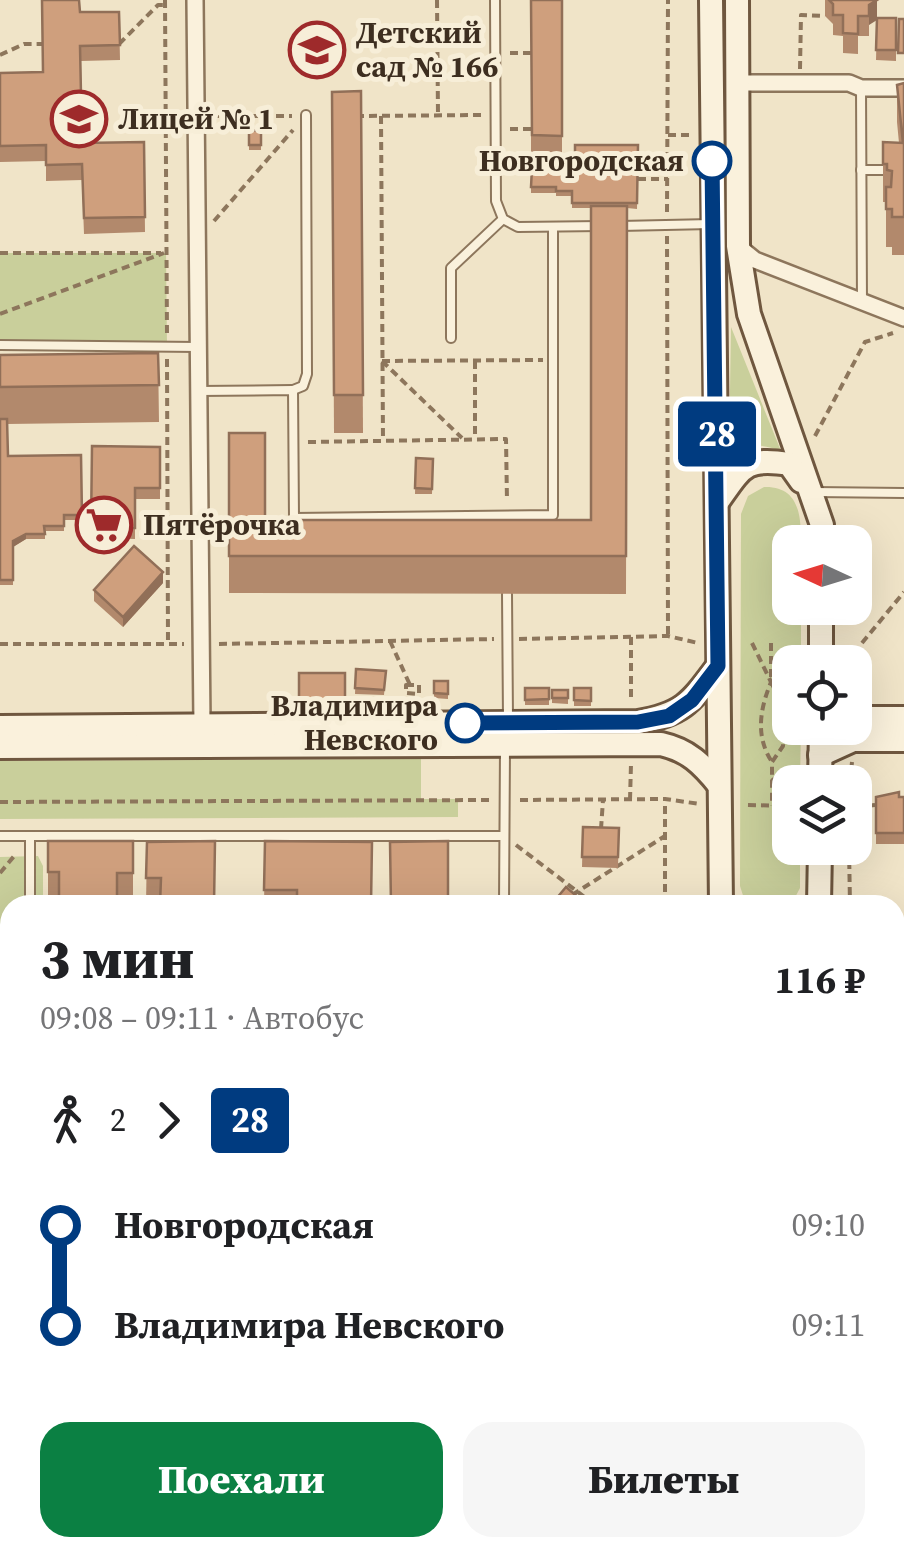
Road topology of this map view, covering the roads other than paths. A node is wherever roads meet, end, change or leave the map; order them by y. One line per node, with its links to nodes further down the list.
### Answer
1 (196, 0): 19 (street)
2 (496, 0): 11 (lane)
3 (711, 0): 12 (main road)
4 (737, 0): 5 (main road)
5 (738, 83): 6 (street); 14 (main road)
6 (861, 88): 7 (street); 9 (lane)
7 (904, 88)
8 (306, 116): 20 (lane)
9 (861, 170): 10 (lane); 15 (lane)
10 (903, 170)
11 (504, 219): 13 (lane); 17 (lane)
12 (712, 224): 13 (lane); 24 (main road)
13 (553, 227): 25 (lane)
14 (738, 246): 15 (street); 22 (main road)
15 (862, 303): 16 (street)
16 (904, 318)
17 (451, 338)
18 (0, 345): 19 (lane)
19 (198, 347): 21 (street)
20 (293, 390): 21 (lane); 25 (lane)
21 (199, 391): 32 (street)
22 (810, 492): 23 (lane); 24 (main road); 26 (main road)
23 (904, 493)
24 (718, 501): 29 (main road)
25 (507, 516): 27 (lane)
26 (822, 525)
27 (507, 530)
28 (508, 594): 34 (lane)
29 (718, 666): 34 (main road); 40 (main road)
30 (872, 718): 31 (main road)
31 (904, 718)
32 (202, 725): 33 (main road); 34 (main road)
33 (0, 727)
34 (506, 734): 37 (main road); 40 (main road); 43 (lane)
35 (904, 740): 38 (main road)
36 (820, 745): 38 (main road)
37 (0, 747)
38 (820, 755): 39 (main road)
39 (820, 765)
40 (719, 785): 47 (main road)
41 (0, 836): 42 (lane)
42 (30, 836): 43 (lane); 45 (lane)
43 (504, 836): 46 (lane)
44 (819, 865): 48 (main road)
45 (30, 895)
46 (504, 895)
47 (723, 895)
48 (817, 895)

